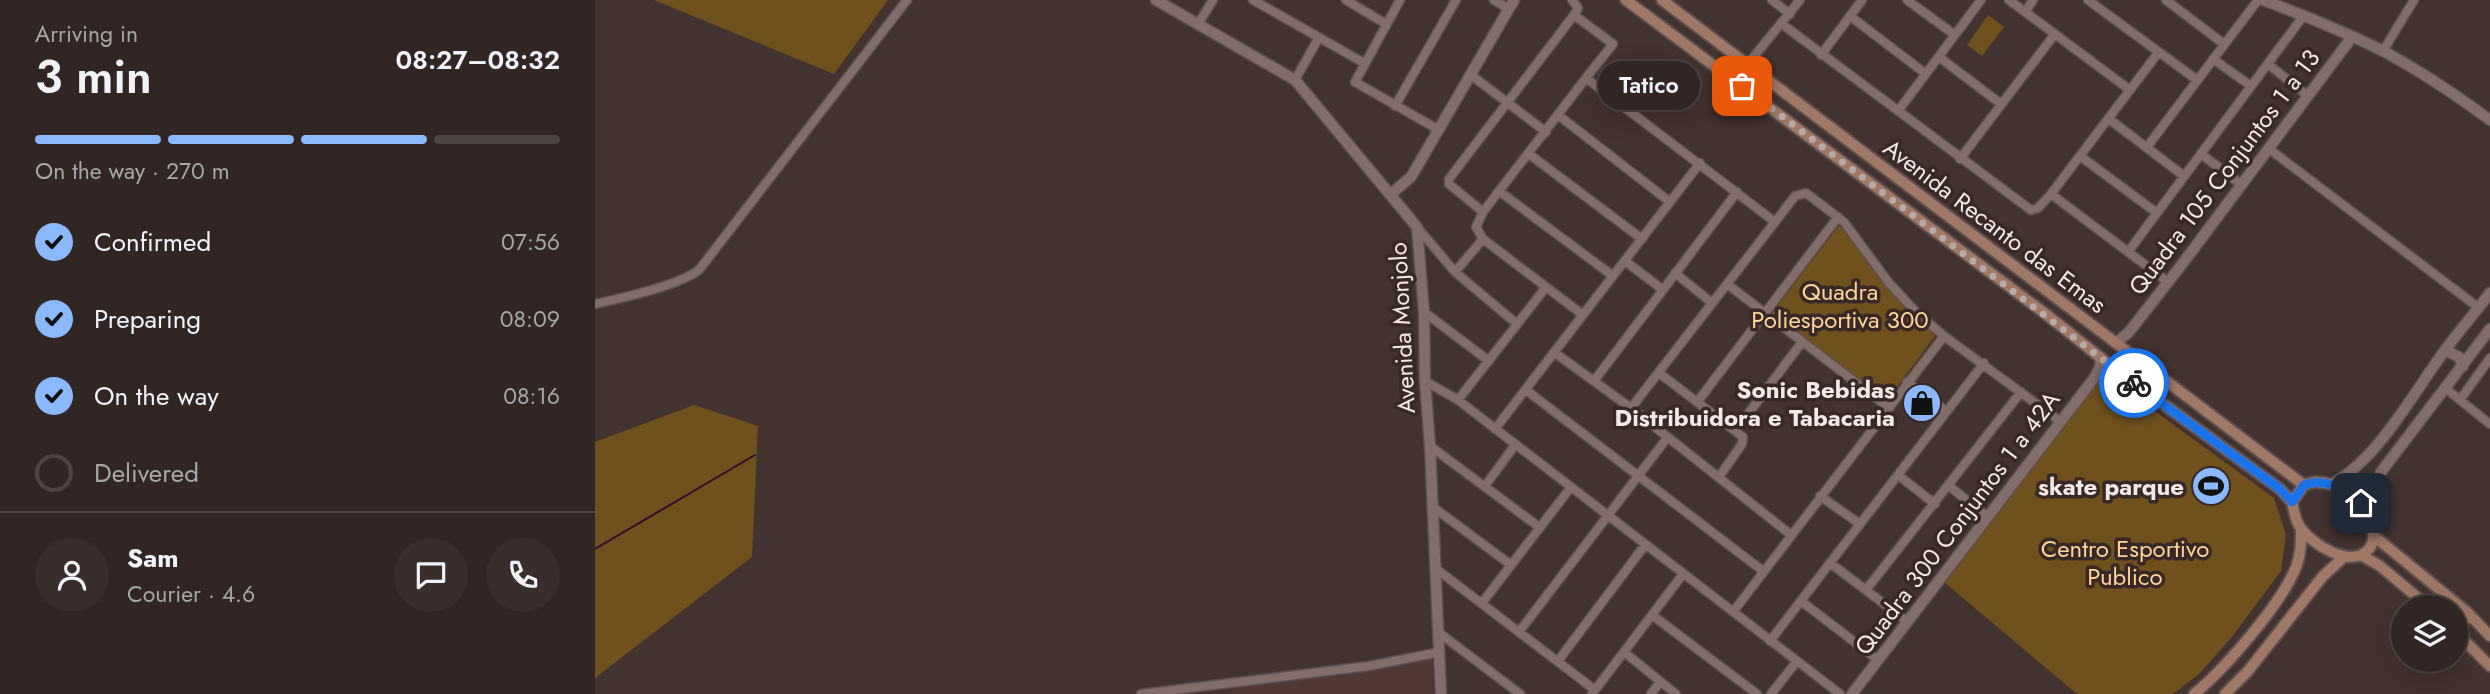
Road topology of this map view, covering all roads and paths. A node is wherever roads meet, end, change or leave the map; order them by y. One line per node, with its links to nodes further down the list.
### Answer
1 (907, 0): 105 (street)
2 (1156, 0): 36 (street, Avenida Monjolo)
3 (1213, 0): 36 (street)
4 (1253, 0): 27 (street)
5 (1272, 0): 27 (street)
6 (1346, 0): 37 (street)
7 (1400, 0): 37 (street)
8 (1456, 0): 63 (street)
9 (1494, 0): 26 (street)
10 (1572, 0): 33 (street)
11 (1626, 0): 29 (main road, Avenida Recanto das Emas)
12 (1660, 0): 29 (main road); 31 (main road, Avenida Recanto das Emas)
13 (1772, 0): 32 (street)
14 (1800, 0): 32 (street)
15 (1863, 0): 35 (street)
16 (1907, 0): 25 (street)
17 (1982, 0): 40 (street)
18 (2009, 0): 30 (street)
19 (2033, 0): 30 (street)
20 (2088, 0): 28 (street)
21 (2106, 0): 28 (street)
22 (2166, 0): 44 (street)
23 (2260, 0): 34 (street); 44 (street)
24 (2414, 0): 45 (street)
25 (1919, 3): 40 (street)
26 (1512, 4): 54 (street)
27 (1267, 9): 43 (street)
28 (2100, 9): 46 (street)
29 (1640, 10): 39 (main road, Avenida Recanto das Emas)
30 (2025, 12): 41 (street)
31 (1678, 13): 39 (main road); 52 (main road, Avenida Recanto das Emas)
32 (1790, 14): 38 (street)
33 (1574, 15): 55 (street); 61 (street)
34 (2304, 15): 42 (street); 51 (street)
35 (1850, 16): 47 (street); 53 (street)
36 (1198, 24): 56 (street, Avenida Monjolo)
37 (1386, 24): 50 (street)
38 (1782, 24): 47 (street); 52 (street)
39 (1667, 30): 111 (main road, Avenida Recanto das Emas)
40 (1955, 34): 48 (street)
41 (2054, 35): 59 (street); 62 (street)
42 (2352, 37): 45 (street); 60 (street, Quadra 105 Conjuntos 1 a 13)
43 (1318, 38): 50 (street); 56 (street)
44 (2224, 44): 49 (street)
45 (2383, 51): 67 (street)
46 (2158, 53): 57 (street); 59 (street)
47 (1821, 55): 64 (street)
48 (1939, 57): 53 (street); 62 (street)
49 (2213, 59): 57 (street); 58 (street)
50 (1364, 63): 63 (street)
51 (2268, 64): 58 (street); 60 (street)
52 (1747, 65): 103 (main road, Avenida Recanto das Emas)
53 (1926, 74): 64 (street)
54 (1471, 75): 61 (street); 68 (street)
55 (1587, 78): 65 (street); 76 (street)
56 (1295, 80): 81 (street, Avenida Monjolo)
57 (2197, 80): 70 (street)
58 (2251, 86): 73 (street)
59 (2130, 90): 66 (street)
60 (2308, 96): 71 (street, Quadra 105 Conjuntos 1 a 13)
61 (1509, 103): 69 (street); 84 (street)
62 (2001, 104): 75 (street)
63 (1395, 106): 68 (street)
64 (1898, 111): 75 (street)
65 (1558, 115): 69 (street); 83 (street)
66 (2109, 119): 70 (street); 74 (street)
67 (2490, 120)
68 (1439, 130): 81 (street)
69 (1546, 132): 72 (street)
70 (2147, 147): 77 (street)
71 (2269, 148): 78 (street, Quadra 105 Conjuntos 1 a 13); 106 (street)
72 (1529, 154): 79 (street); 90 (street)
73 (2201, 154): 77 (street); 78 (street)
74 (2080, 156): 82 (street); 85 (street)
75 (1960, 159): 82 (street)
76 (1700, 163): 80 (street); 83 (street)
77 (2184, 176): 85 (street)
78 (2242, 185): 98 (street, Quadra 105 Conjuntos 1 a 13)
79 (1499, 191): 84 (street); 97 (street)
80 (1737, 192): 87 (street); 96 (street)
81 (1391, 194): 88 (street, Avenida Monjolo)
82 (2051, 194): 92 (street)
83 (1671, 202): 90 (street)
84 (1483, 212): 89 (street)
85 (2157, 213): 92 (street)
86 (1838, 217): 87 (street); 108 (street); 116 (street)
87 (1775, 222): 99 (street)
88 (1417, 227): 91 (street); 93 (street, Avenida Monjolo)
89 (1483, 239): 95 (street); 100 (street)
90 (1642, 239): 94 (street)
91 (1436, 252): 93 (street); 95 (street)
92 (2128, 252): 98 (street)
93 (1421, 256): 107 (street, Avenida Monjolo)
94 (1625, 261): 97 (street); 101 (street)
95 (1455, 272): 113 (street)
96 (1675, 273): 101 (street); 104 (street)
97 (1613, 276): 110 (street)
98 (2168, 282): 119 (street, Quadra 105 Conjuntos 1 a 13)
99 (1727, 284): 104 (street); 108 (street)
100 (1546, 287): 110 (street); 113 (street)
101 (1662, 289): 131 (street)
102 (2490, 293): 106 (street)
103 (2061, 300): 109 (main road, Avenida Recanto das Emas); 111 (main road)
104 (1712, 303): 128 (street)
105 (595, 304)
106 (2479, 308): 120 (street)
107 (1424, 312): 124 (street); 130 (street, Avenida Monjolo)
108 (1765, 314): 117 (street); 138 (street)
109 (2078, 314): 112 (main road, Avenida Recanto das Emas); 114 (main road)
110 (1583, 315): 121 (street)
111 (2047, 315): 114 (main road, Avenida Recanto das Emas)
112 (2090, 323): 118 (main road); 119 (main road, Avenida Recanto das Emas)
113 (1517, 324): 124 (street)
114 (2064, 330): 118 (main road, Avenida Recanto das Emas)
115 (2490, 330): 127 (street)
116 (1944, 336): 125 (street); 132 (street)
117 (1802, 342): 140 (street); 147 (street)
118 (2083, 344): 122 (main road, Avenida Recanto das Emas)
119 (2119, 345): 155 (main road, Avenida Recanto das Emas)
120 (2445, 350): 127 (street); 139 (street)
121 (1555, 353): 131 (street); 134 (street)
122 (2101, 358): 126 (main road, Avenida Recanto das Emas); 129 (street, Quadra 300 Conjuntos 1 a 42A)
123 (2490, 358): 137 (street)
124 (1489, 361): 136 (street)
125 (1984, 363): 135 (street); 142 (street)
126 (2111, 366): 129 (street, Quadra 300 Conjuntos 1 a 42A); 160 (main road, Avenida Recanto das Emas)
127 (2463, 366): 133 (street)
128 (1659, 373): 138 (street); 141 (street)
129 (2095, 377): 144 (street, Quadra 300 Conjuntos 1 a 42A)
130 (1425, 381): 136 (street); 150 (street, Avenida Monjolo)
131 (1594, 381): 141 (street)
132 (1907, 382): 140 (street); 142 (street)
133 (2445, 388): 137 (street); 143 (street)
134 (1526, 390): 146 (street); 152 (street)
135 (2021, 392): 144 (street); 157 (street)
136 (1458, 400): 146 (street)
137 (2460, 400): 145 (street)
138 (1698, 401): 147 (street)
139 (2409, 401): 143 (street); 154 (street)
140 (1888, 407): 159 (street)
141 (1630, 408): 148 (street)
142 (1946, 411): 151 (street)
143 (2424, 415): 163 (street)
144 (2061, 422): 165 (street, Quadra 300 Conjuntos 1 a 42A)
145 (2490, 424)
146 (1495, 429): 149 (street)
147 (1736, 430): 153 (street)
148 (1667, 438): 152 (street); 153 (street)
149 (1515, 445): 156 (street); 158 (street)
150 (1430, 446): 156 (street); 162 (street, Avenida Monjolo)
151 (1898, 475): 161 (street); 166 (street)
152 (1638, 477): 164 (street); 177 (street)
153 (1719, 477): 169 (street)
154 (2332, 484): 155 (main road); 163 (main road)
155 (2304, 485): 160 (main road)
156 (1485, 486): 167 (street)
157 (1949, 486): 161 (street); 165 (street)
158 (1571, 487): 164 (street); 167 (street)
159 (1821, 496): 166 (street); 169 (street)
160 (2292, 502): 168 (main road)
161 (1935, 504): 179 (street)
162 (1433, 507): 175 (street); 176 (street, Avenida Monjolo)
163 (2368, 513): 170 (main road)
164 (1608, 516): 171 (street); 190 (street)
165 (1987, 517): 187 (street, Quadra 300 Conjuntos 1 a 42A)
166 (1860, 524): 174 (street)
167 (1539, 527): 175 (street)
168 (2301, 529): 173 (main road); 211 (main road)
169 (1790, 534): 177 (street)
170 (2374, 536): 172 (main road); 181 (main road)
171 (1645, 545): 178 (street); 197 (street)
172 (2361, 555): 173 (main road); 180 (main road)
173 (2344, 557): 212 (main road)
174 (1830, 563): 179 (street); 182 (street)
175 (1511, 565): 183 (street)
176 (1435, 568): 183 (street); 189 (street, Avenida Monjolo)
177 (1763, 571): 184 (street)
178 (1683, 574): 184 (street); 186 (street)
179 (1866, 590): 187 (street)
180 (2415, 595)
181 (2446, 595)
182 (1801, 601): 192 (street); 196 (street)
183 (1482, 603): 190 (street)
184 (1733, 611): 192 (street)
185 (2468, 613): 188 (main road)
186 (1652, 615): 195 (street); 207 (street)
187 (1908, 622): 196 (street, Quadra 300 Conjuntos 1 a 42A)
188 (2481, 627): 191 (main road); 193 (main road)
189 (1439, 632): 194 (street, Avenida Monjolo); 204 (street)
190 (1519, 632): 197 (street)
191 (2490, 636)
192 (1770, 640): 198 (street)
193 (2468, 644): 199 (main road)
194 (1440, 652): 202 (street); 203 (street, Avenida Monjolo)
195 (1624, 652): 200 (street); 201 (street)
196 (1878, 660): 210 (street, Quadra 300 Conjuntos 1 a 42A)
197 (1558, 661): 201 (street)
198 (1797, 661): 208 (street); 209 (street)
199 (2490, 666)
200 (1660, 682): 205 (street); 206 (street)
201 (1593, 692)
202 (1141, 694)
203 (1442, 694)
204 (1520, 694)
205 (1651, 694)
206 (1676, 694)
207 (1757, 694)
208 (1771, 694)
209 (1840, 694)
210 (1852, 694)
211 (2194, 694)
212 (2225, 694)

